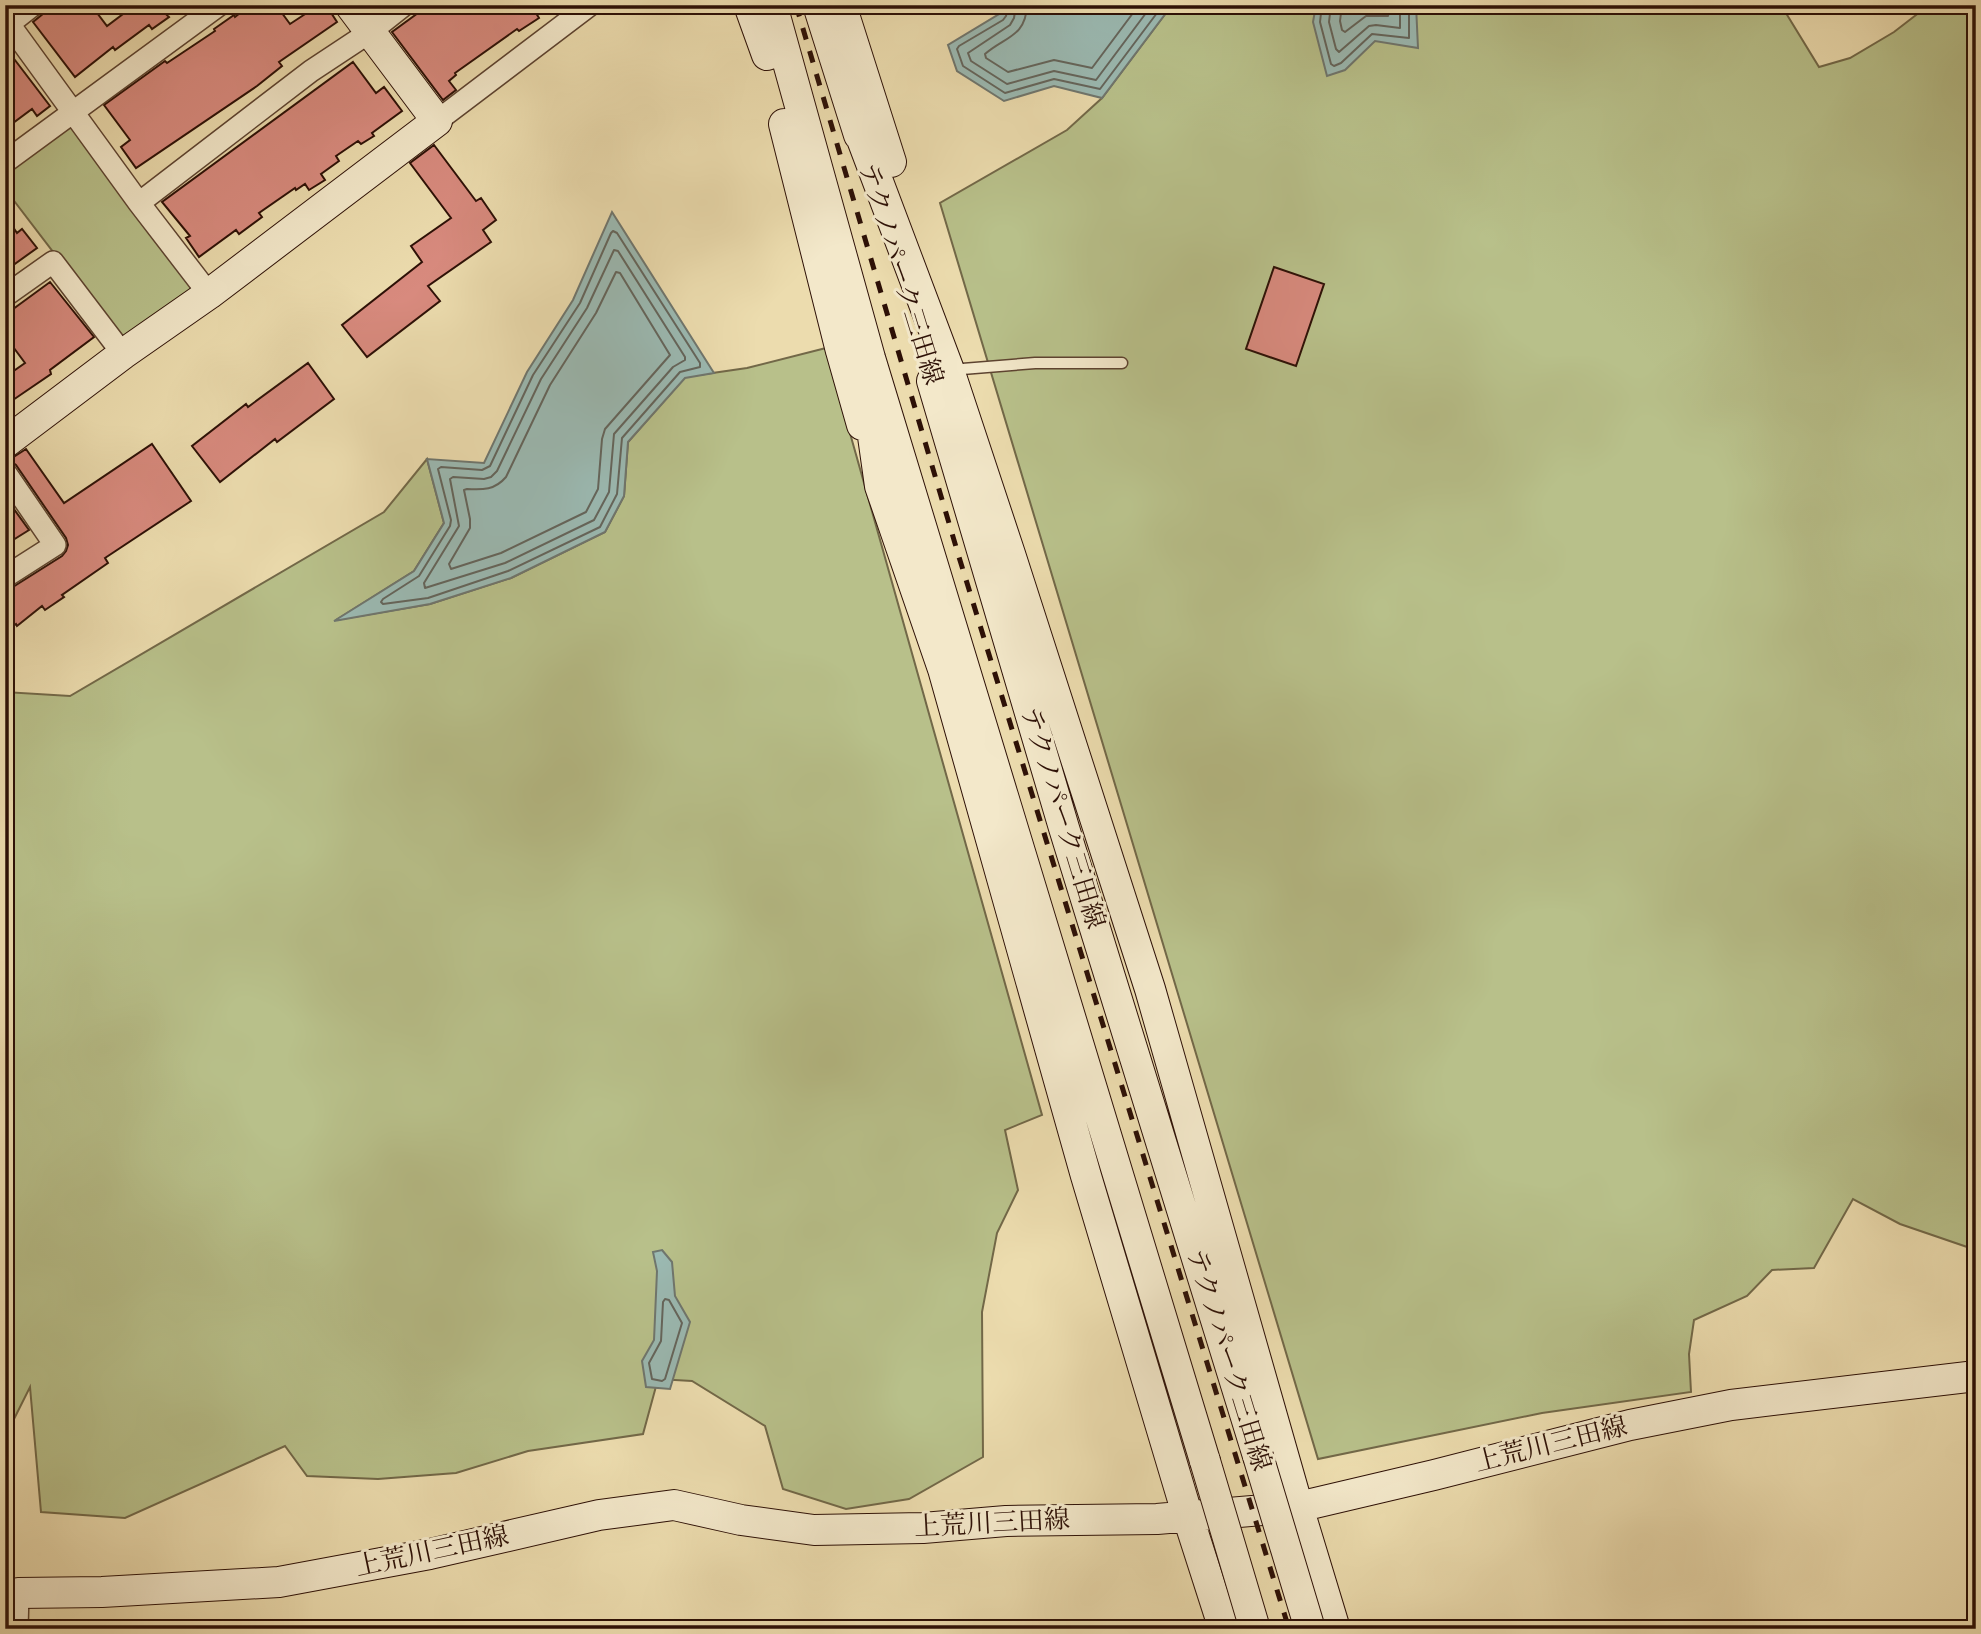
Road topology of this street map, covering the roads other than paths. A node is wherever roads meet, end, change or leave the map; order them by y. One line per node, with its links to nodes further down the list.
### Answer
1 (33, 5): 10 (street)
2 (219, 5): 12 (street)
3 (350, 5): 11 (main road)
4 (404, 5): 11 (street)
5 (590, 5): 14 (street)
6 (749, 5): 25 (main road)
7 (772, 5): 20 (main road, テクノパーク三田線)
8 (818, 5): 13 (main road, テクノパーク三田線)
9 (841, 5): 22 (main road)
10 (7, 25): 12 (street)
11 (370, 32): 14 (main road); 16 (street)
12 (73, 112): 15 (street); 16 (street)
13 (854, 118): 22 (main road); 34 (main road, テクノパーク三田線, bridge)
14 (437, 121): 17 (main road)
15 (5, 162)
16 (139, 203): 17 (street)
17 (209, 294): 19 (main road)
18 (5, 296): 19 (street)
19 (123, 354): 23 (main road)
20 (870, 358): 25 (main road); 33 (main road, テクノパーク三田線, bridge)
21 (1122, 363): 22 (lane)
22 (947, 364): 28 (main road)
23 (5, 443)
24 (5, 472): 26 (street)
25 (880, 486): 29 (main road)
26 (5, 577)
27 (1976, 1376): 28 (main road, 上荒川三田線)
28 (1298, 1507): 29 (main road, 上荒川三田線); 35 (main road)
29 (1188, 1517): 30 (main road, 上荒川三田線); 32 (main road)
30 (12, 1595): 31 (street)
31 (17, 1629)
32 (1224, 1629)
33 (1255, 1629)
34 (1310, 1629)
35 (1335, 1629)

